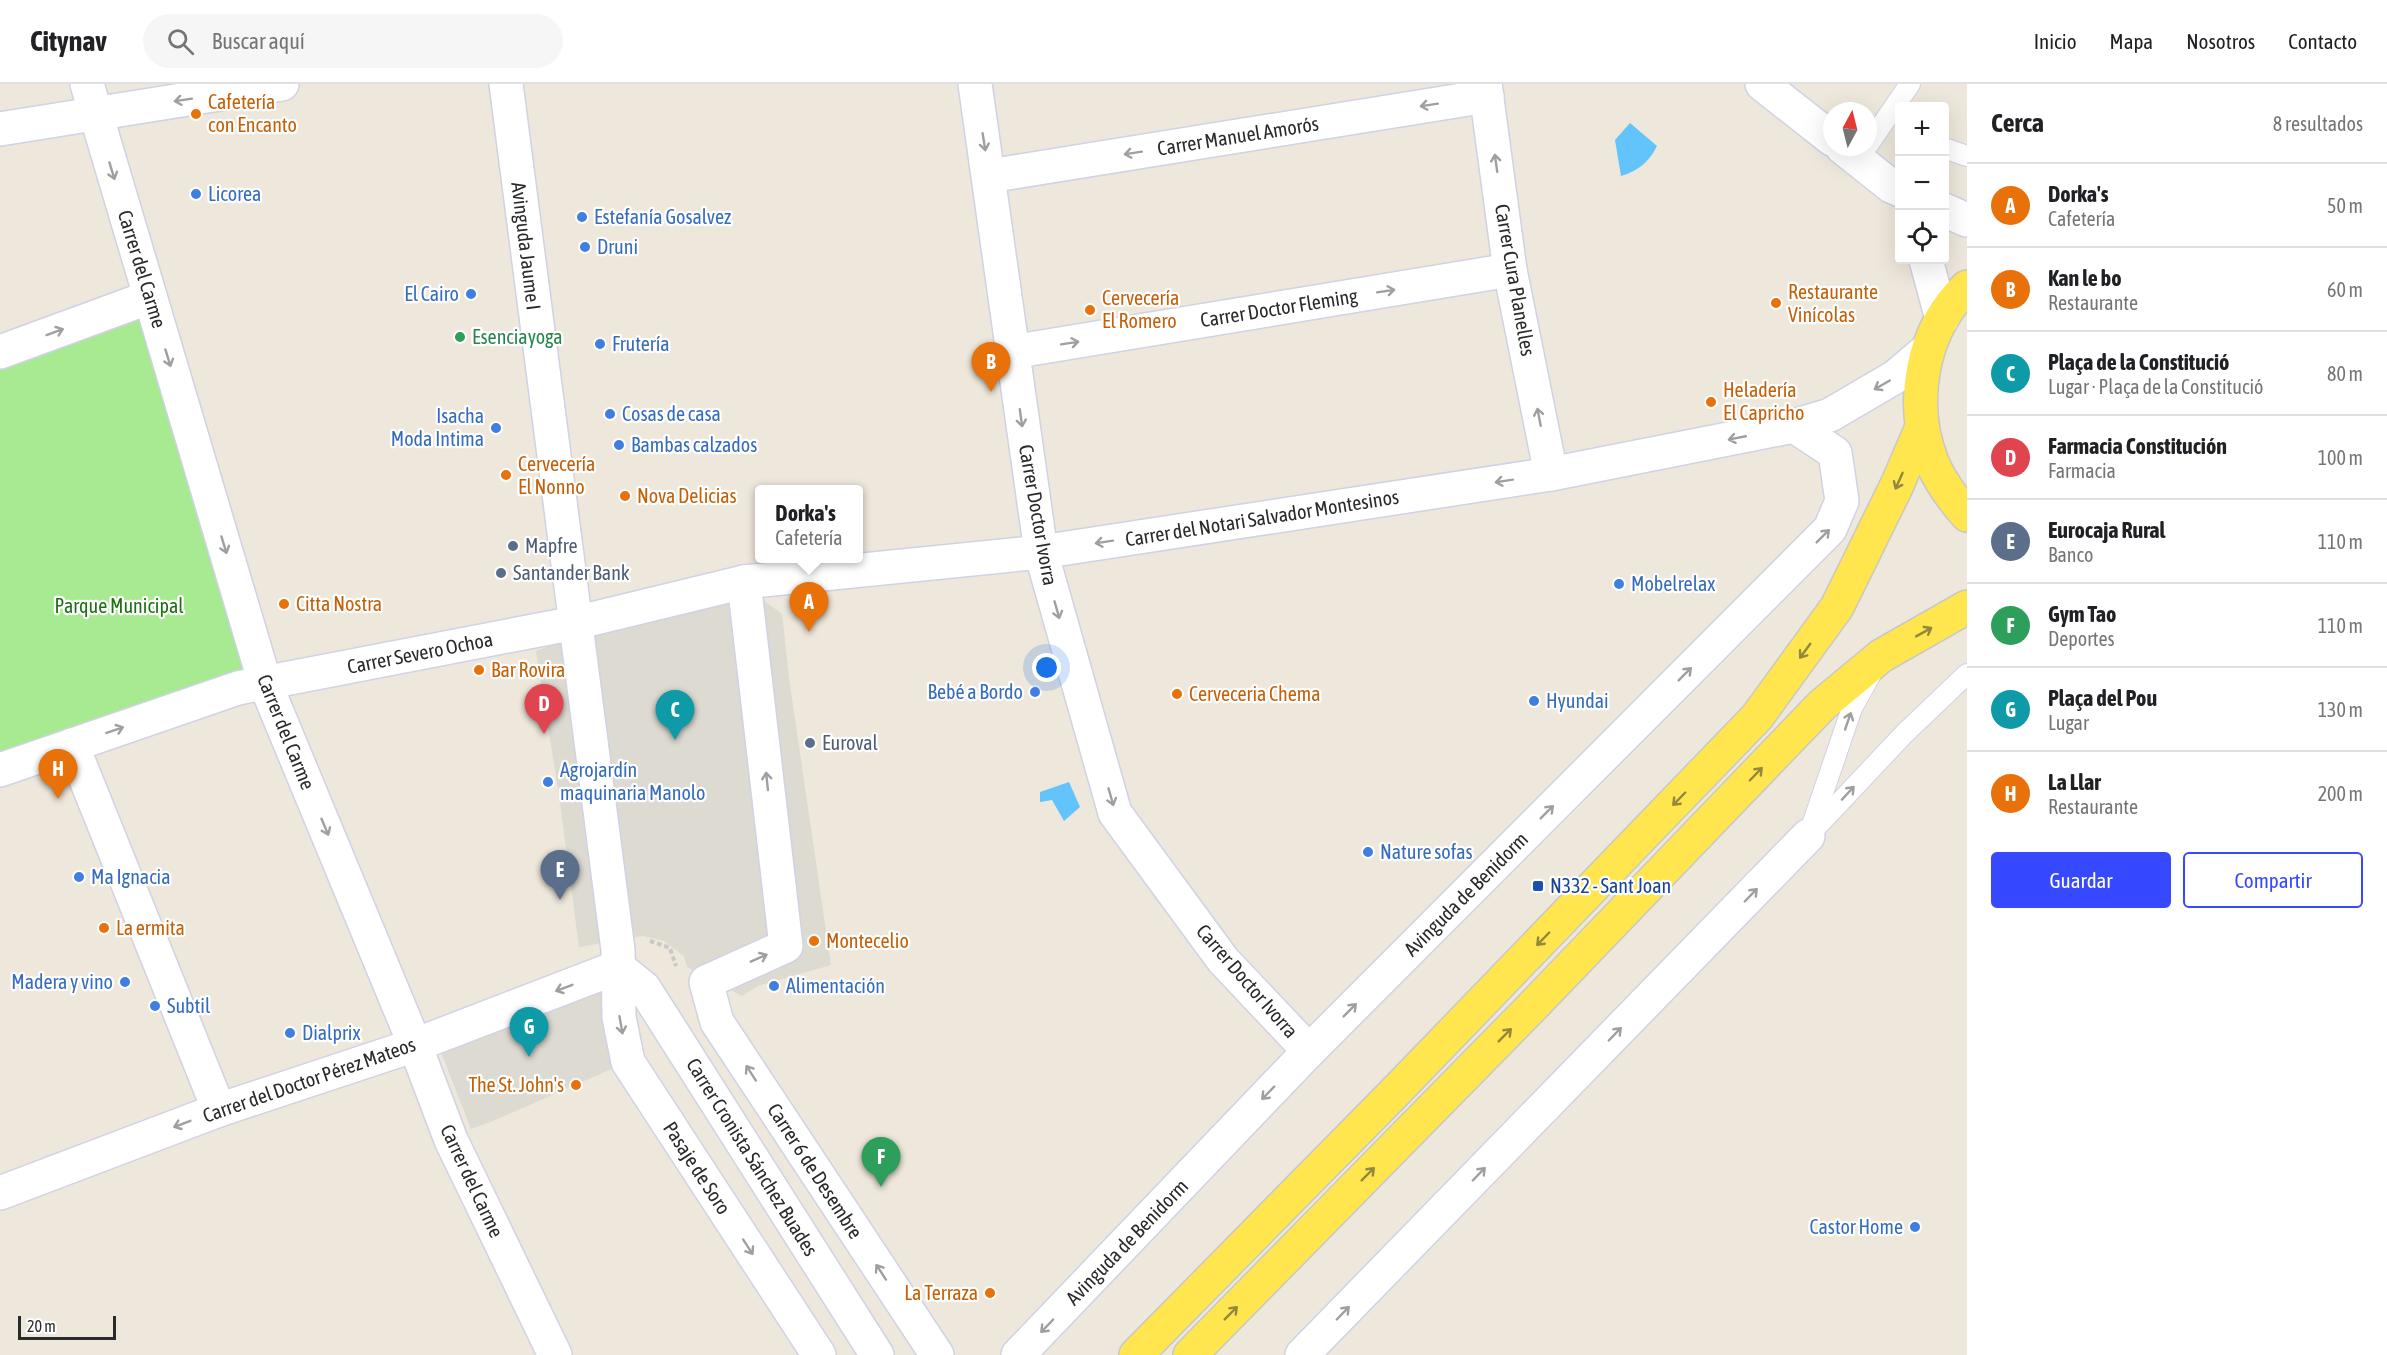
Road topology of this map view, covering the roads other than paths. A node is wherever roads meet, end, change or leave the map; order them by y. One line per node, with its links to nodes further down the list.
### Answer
1 (87, 84): 8 (street, Carrer del Carme)
2 (282, 84): 8 (street, one-way to 8)
3 (506, 84): 35 (street, Avinguda Jaume I)
4 (975, 84): 16 (street, Carrer Doctor Ivorra, one-way to 16)
5 (1762, 84): 10 (street)
6 (1910, 84): 9 (lane)
7 (1486, 90): 16 (street, Carrer Manuel Amorós, one-way to 16); 21 (street, Carrer Cura Planelles, one-way to 7)
8 (98, 115): 11 (street); 23 (street, Carrer del Carme, one-way to 23)
9 (1893, 124): 12 (lane)
10 (1823, 126)
11 (0, 129)
12 (1877, 133)
13 (1949, 150): 15 (lane)
14 (1861, 156): 17 (street)
15 (1967, 156)
16 (989, 176): 27 (street, Carrer Doctor Ivorra)
17 (1895, 192)
18 (1949, 212): 19 (street)
19 (1967, 220)
20 (1927, 264): 24 (street)
21 (1510, 270): 27 (street, Carrer Doctor Fleming, one-way to 21); 30 (street, Carrer Cura Planelles, one-way to 21)
22 (1967, 287): 24 (main road)
23 (150, 297): 26 (street, one-way to 23); 38 (street, Carrer del Carme, one-way to 38)
24 (1942, 319): 25 (main road)
25 (1928, 349): 28 (street, Carrer del Notari Salvador Montesinos, one-way to 28); 29 (main road)
26 (0, 352)
27 (1012, 352): 32 (street, Carrer Doctor Ivorra, one-way to 32)
28 (1794, 426): 30 (street, Carrer del Notari Salvador Montesinos, one-way to 30); 44 (street, Avinguda de Benidorm, one-way to 28)
29 (1922, 427): 31 (main road); 52 (main road, one-way to 52)
30 (1551, 474): 32 (street, Carrer del Notari Salvador Montesinos, one-way to 32)
31 (1967, 515)
32 (1041, 552): 33 (street, Carrer del Notari Salvador Montesinos); 44 (street, Carrer Doctor Ivorra, one-way to 44)
33 (744, 582): 35 (street, Carrer del Notari Salvador Montesinos); 50 (street, Carrer 6 de Desembre, one-way to 33)
34 (1967, 607): 36 (main road, one-way to 34)
35 (575, 623): 38 (street, Carrer Severo Ochoa); 42 (street, Avinguda Jaume I)
36 (1881, 656): 41 (lane, one-way to 36); 53 (main road, one-way to 36)
37 (1967, 674): 41 (lane, one-way to 37)
38 (265, 683): 39 (street, Carrer Severo Ochoa, one-way to 38); 43 (street, Carrer del Carme, one-way to 43)
39 (72, 745): 40 (street, Carrer Severo Ochoa); 45 (street)
40 (0, 770)
41 (1808, 836): 54 (street, one-way to 41)
42 (618, 958): 43 (street, Carrer del Doctor Pérez Mateos, one-way to 43); 48 (street, Pasaje de Soro, one-way to 48); 49 (street, Carrer Cronista Sánchez Buades)
43 (416, 1045): 45 (street, Carrer del Doctor Pérez Mateos); 47 (street, Carrer del Carme)
44 (1309, 1051): 51 (street, Avinguda de Benidorm, one-way to 51)
45 (219, 1110): 46 (street, Carrer del Doctor Pérez Mateos, one-way to 46)
46 (0, 1193)
47 (555, 1355)
48 (819, 1355)
49 (877, 1355)
50 (937, 1355)
51 (1018, 1355)
52 (1136, 1355)
53 (1190, 1355)
54 (1302, 1355)

